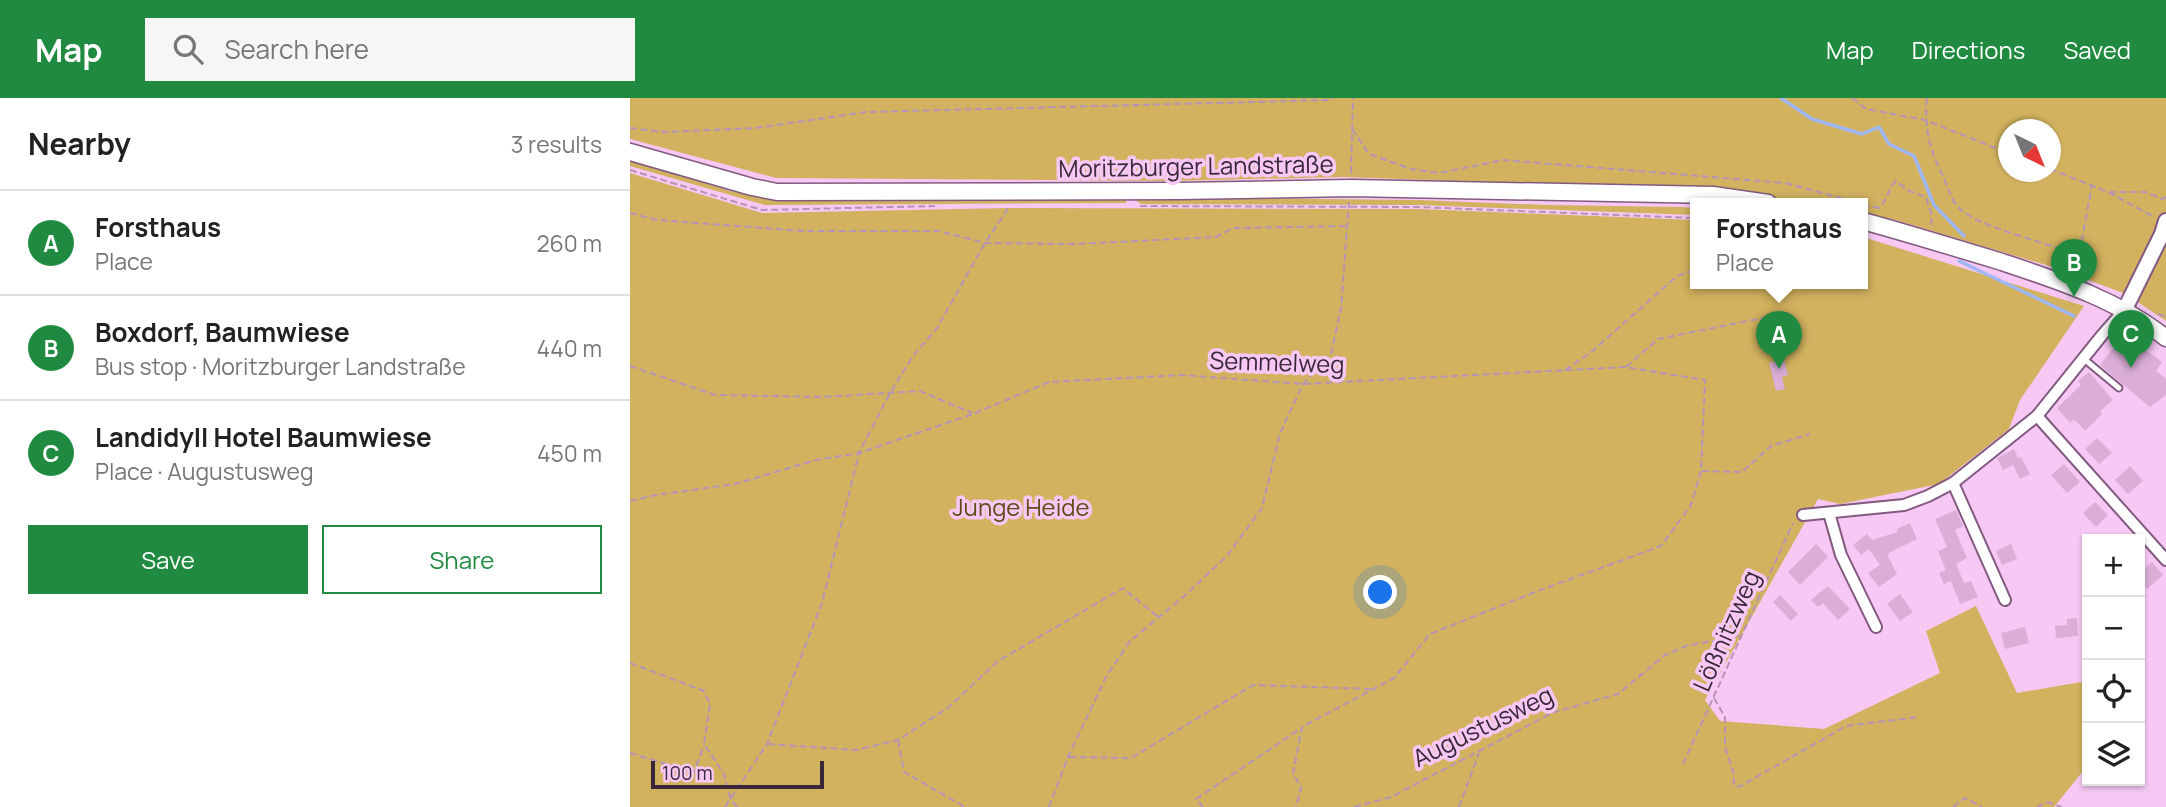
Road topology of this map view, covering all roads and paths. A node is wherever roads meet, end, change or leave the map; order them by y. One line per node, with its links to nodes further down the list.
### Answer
1 (1333, 98): 6 (path)
2 (1353, 98): 7 (path)
3 (1852, 98): 5 (path)
4 (1927, 98): 5 (path)
5 (1925, 120): 8 (path); 30 (path)
6 (630, 128)
7 (1352, 128): 13 (path); 18 (path)
8 (1998, 149)
9 (630, 152): 14 (main road, Moritzburger Landstraße)
10 (630, 170): 20 (path)
11 (2061, 173): 12 (path)
12 (2092, 185): 15 (path); 30 (path)
13 (1351, 188): 14 (main road, Moritzburger Landstraße); 17 (main road, Moritzburger Landstraße); 22 (path)
14 (1011, 192): 29 (path)
15 (2108, 192): 16 (path); 27 (path)
16 (2166, 197)
17 (1734, 198)
18 (1842, 198)
19 (1868, 205): 28 (path)
20 (946, 206)
21 (1141, 206): 22 (path)
22 (1348, 207): 24 (path); 26 (path)
23 (630, 213): 29 (path)
24 (1690, 218)
25 (1868, 222): 28 (main road)
26 (1347, 226): 29 (path); 42 (path)
27 (2165, 227): 33 (street)
28 (1929, 239): 32 (main road)
29 (985, 243): 44 (path)
30 (2078, 255): 32 (path)
31 (1690, 272): 41 (path)
32 (2074, 288): 33 (main road)
33 (2125, 309): 37 (main road); 38 (street)
34 (1788, 313): 40 (path)
35 (2158, 314): 36 (path)
36 (2166, 317)
37 (2166, 338)
38 (2083, 358): 43 (lane); 46 (street)
39 (630, 366): 44 (path)
40 (1625, 367): 41 (path, Semmelweg); 49 (path, Semmelweg)
41 (1564, 370): 42 (path, Semmelweg)
42 (1303, 384): 45 (path, Semmelweg); 56 (path)
43 (2119, 388)
44 (890, 393): 45 (path); 48 (path)
45 (973, 414): 48 (path, Semmelweg)
46 (2037, 416): 50 (street); 54 (street)
47 (1810, 434): 49 (path)
48 (859, 453): 51 (path, Semmelweg); 66 (path)
49 (1700, 471): 60 (path)
50 (1953, 483): 52 (street); 55 (street)
51 (630, 501)
52 (1829, 513): 53 (street); 57 (street)
53 (1802, 515): 58 (path, Lößnitzweg)
54 (2166, 559)
55 (2005, 600)
56 (1158, 618): 64 (path); 69 (path)
57 (1876, 627)
58 (1742, 635): 61 (path, Lößnitzweg); 67 (path, Augustusweg)
59 (630, 663): 65 (path)
60 (1374, 689): 63 (path); 69 (path)
61 (1714, 698): 62 (path); 70 (path, Lößnitzweg)
62 (1919, 717)
63 (1302, 727): 76 (path); 77 (path)
64 (898, 740): 66 (path); 74 (path)
65 (704, 744): 68 (path); 71 (path)
66 (767, 744): 71 (path)
67 (1479, 752): 78 (path, Augustusweg); 79 (path)
68 (630, 753)
69 (1068, 757): 75 (path)
70 (1683, 764)
71 (731, 800): 72 (path); 73 (path)
72 (725, 807)
73 (737, 807)
74 (965, 807)
75 (1049, 807)
76 (1203, 807)
77 (1296, 807)
78 (1354, 807)
79 (1459, 807)
80 (1953, 807): 81 (path)
81 (1982, 807)
82 (2037, 807): 83 (path)
83 (2062, 807)

